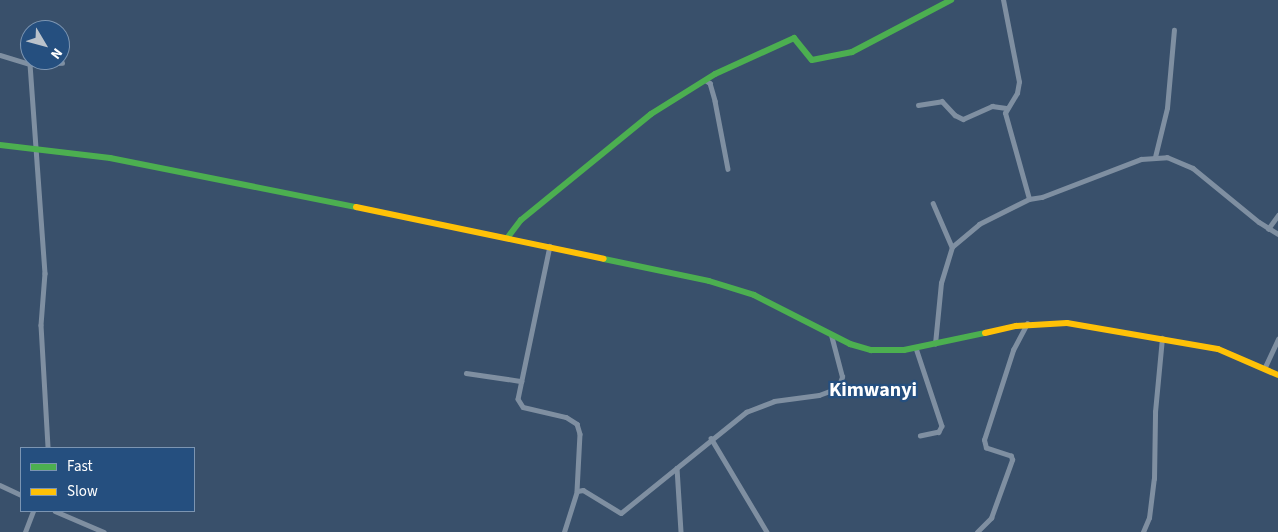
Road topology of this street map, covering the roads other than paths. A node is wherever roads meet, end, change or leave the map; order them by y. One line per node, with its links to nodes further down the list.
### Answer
1 (951, 0): 7 (street)
2 (1003, 0): 9 (street)
3 (1174, 30): 12 (street)
4 (0, 55): 5 (street)
5 (20, 61)
6 (30, 70): 11 (street)
7 (705, 80): 13 (street); 19 (street)
8 (918, 106): 9 (street)
9 (1006, 108): 14 (street)
10 (0, 145): 11 (street)
11 (35, 147): 19 (street); 34 (street)
12 (1155, 156): 14 (street); 17 (street)
13 (728, 169)
14 (1029, 199): 21 (street)
15 (934, 203): 21 (street)
16 (1278, 214): 17 (street)
17 (1268, 229): 18 (street)
18 (1278, 234)
19 (508, 237): 20 (street)
20 (550, 246): 23 (street); 31 (street)
21 (952, 247): 26 (street)
22 (1027, 324): 24 (street); 26 (street); 46 (street)
23 (831, 335): 27 (street); 33 (street)
24 (1162, 338): 28 (street); 47 (street)
25 (1278, 339): 28 (street)
26 (935, 344): 27 (street)
27 (916, 348): 32 (street)
28 (1265, 367): 30 (street)
29 (466, 373): 31 (street)
30 (1278, 375)
31 (521, 381): 37 (street)
32 (920, 436)
33 (711, 438): 35 (street); 45 (street)
34 (48, 447)
35 (677, 468): 37 (street); 44 (street)
36 (0, 485): 38 (street)
37 (577, 491): 43 (street)
38 (20, 495)
39 (33, 512): 41 (street)
40 (57, 512): 42 (street)
41 (25, 532)
42 (104, 532)
43 (564, 532)
44 (681, 532)
45 (766, 532)
46 (977, 532)
47 (1143, 532)

